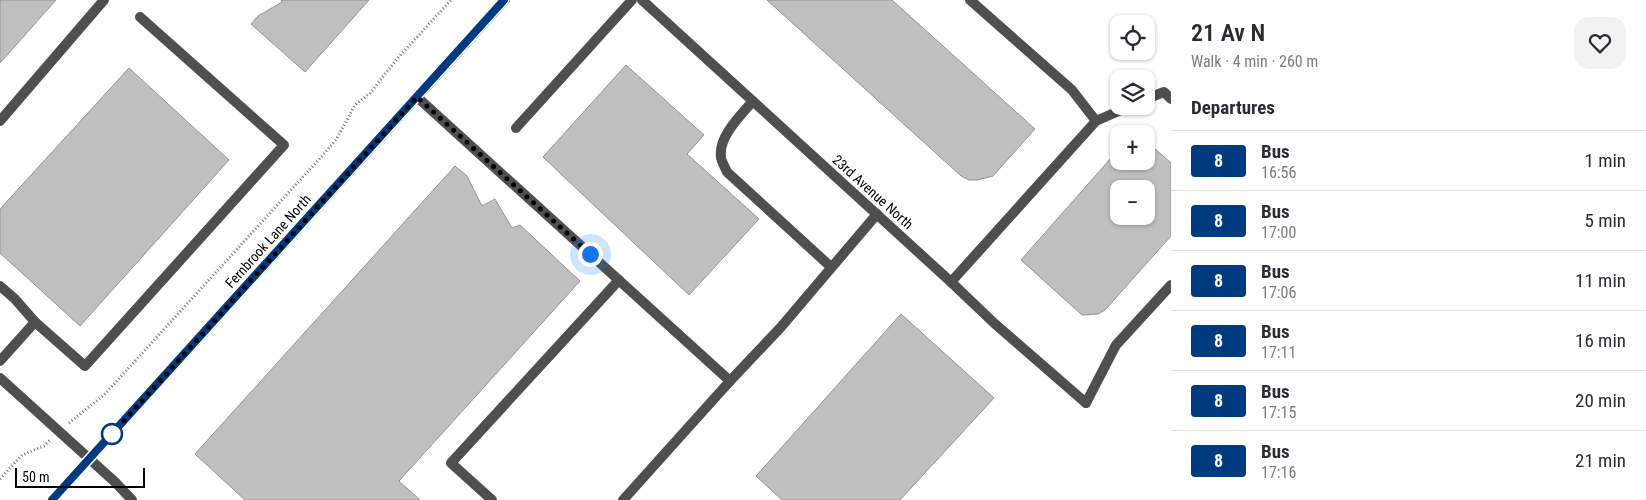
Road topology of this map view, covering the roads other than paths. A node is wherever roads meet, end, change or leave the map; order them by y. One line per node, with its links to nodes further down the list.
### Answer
1 (104, 0): 12 (street)
2 (504, 0): 8 (street, Fernbrook Lane North)
3 (632, 0): 14 (street)
4 (642, 0): 10 (street, 23rd Avenue North)
5 (970, 0): 13 (street)
6 (140, 17): 21 (street)
7 (1155, 96): 9 (street)
8 (417, 97): 17 (street); 25 (street, Fernbrook Lane North)
9 (1171, 99)
10 (753, 101): 15 (street, 23rd Avenue North); 16 (street)
11 (1110, 115): 13 (street)
12 (0, 121)
13 (1096, 121): 18 (street)
14 (516, 128)
15 (877, 214): 16 (street); 18 (street, 23rd Avenue North)
16 (831, 268): 24 (street)
17 (619, 280): 24 (street); 28 (street)
18 (951, 282): 19 (street, 23rd Avenue North)
19 (1171, 285)
20 (0, 286): 21 (street)
21 (35, 322): 22 (street)
22 (0, 361)
23 (0, 378): 25 (street)
24 (730, 381): 29 (street)
25 (90, 458): 26 (street, Fernbrook Lane North); 27 (street)
26 (52, 500)
27 (132, 500)
28 (492, 500)
29 (623, 500)

